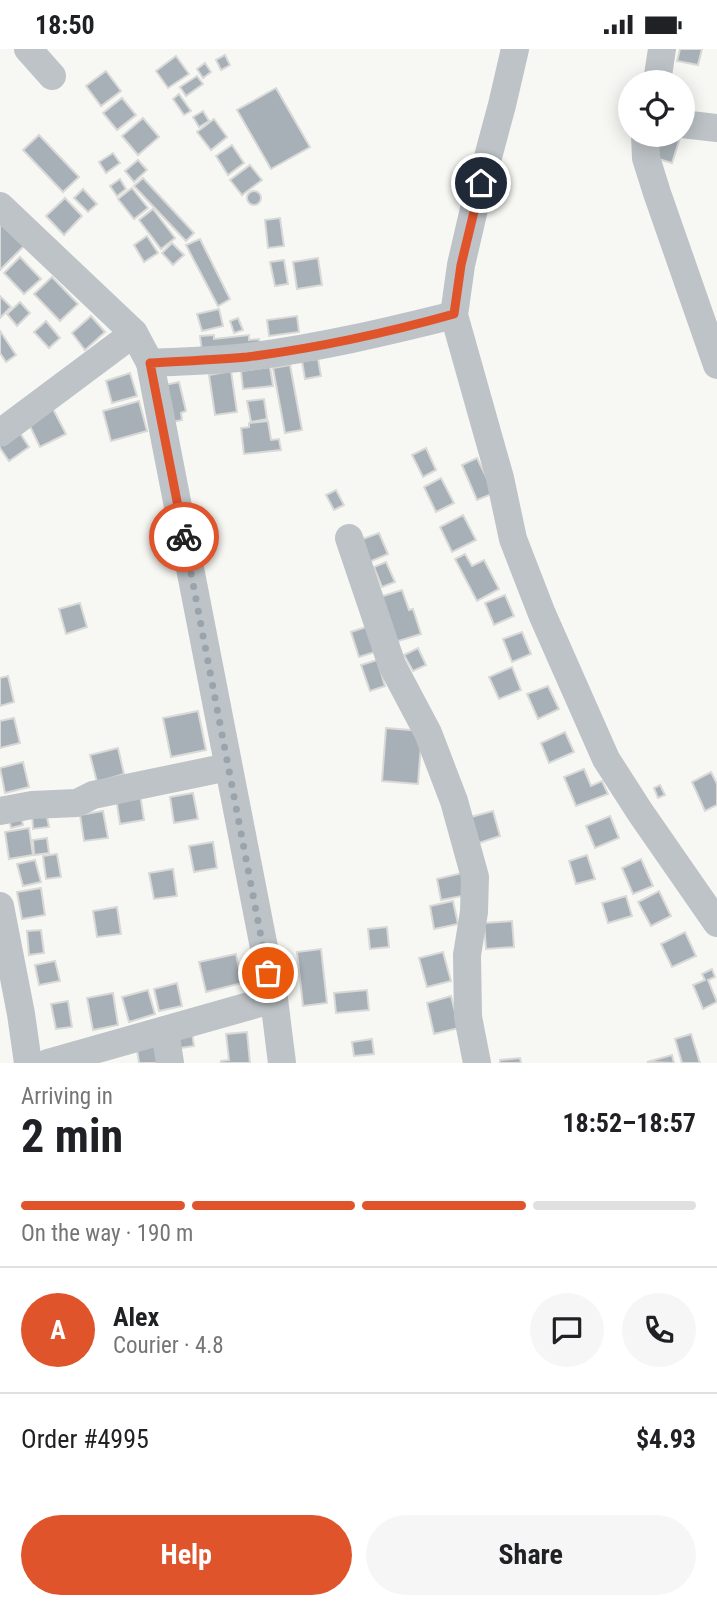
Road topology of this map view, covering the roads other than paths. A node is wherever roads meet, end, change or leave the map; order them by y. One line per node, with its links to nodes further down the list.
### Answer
1 (28, 49): 5 (street)
2 (515, 49): 10 (street)
3 (662, 49): 4 (street)
4 (659, 70)
5 (52, 75)
6 (695, 125): 7 (street)
7 (717, 128)
8 (646, 147): 13 (street)
9 (0, 206): 11 (street)
10 (454, 314): 12 (street); 19 (street)
11 (134, 333): 12 (street); 14 (street)
12 (150, 363): 16 (street)
13 (717, 365)
14 (0, 433)
15 (349, 538): 26 (street)
16 (229, 767): 17 (street); 20 (street)
17 (0, 811)
18 (0, 907): 22 (street)
19 (716, 918)
20 (274, 999): 21 (street); 25 (street)
21 (165, 1030): 23 (street); 24 (street)
22 (28, 1063)
23 (48, 1063)
24 (170, 1063)
25 (282, 1063)
26 (477, 1063)

